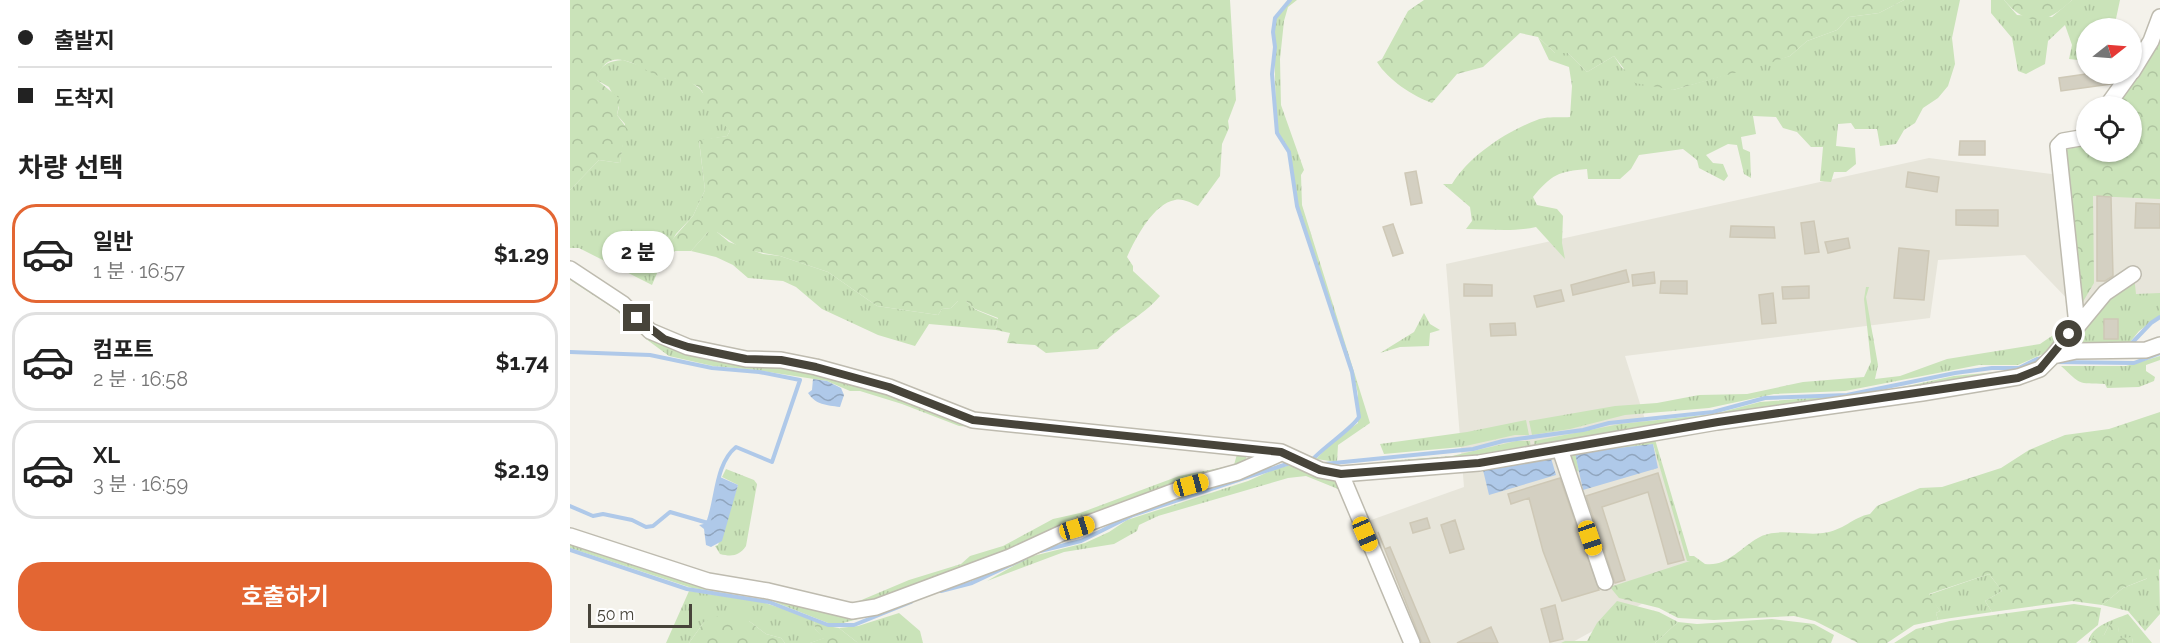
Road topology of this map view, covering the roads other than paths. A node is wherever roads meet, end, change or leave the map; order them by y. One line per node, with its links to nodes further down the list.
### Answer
1 (2160, 16): 2 (street)
2 (2142, 55)
3 (2076, 139): 6 (street)
4 (570, 269): 10 (street)
5 (2133, 274): 6 (street)
6 (2077, 325): 8 (street)
7 (2160, 345): 8 (street)
8 (2053, 356): 9 (street)
9 (1560, 449): 11 (street); 13 (street)
10 (1281, 452): 11 (street); 12 (street)
11 (1341, 474): 14 (street)
12 (570, 536)
13 (1605, 582)
14 (1412, 643)

